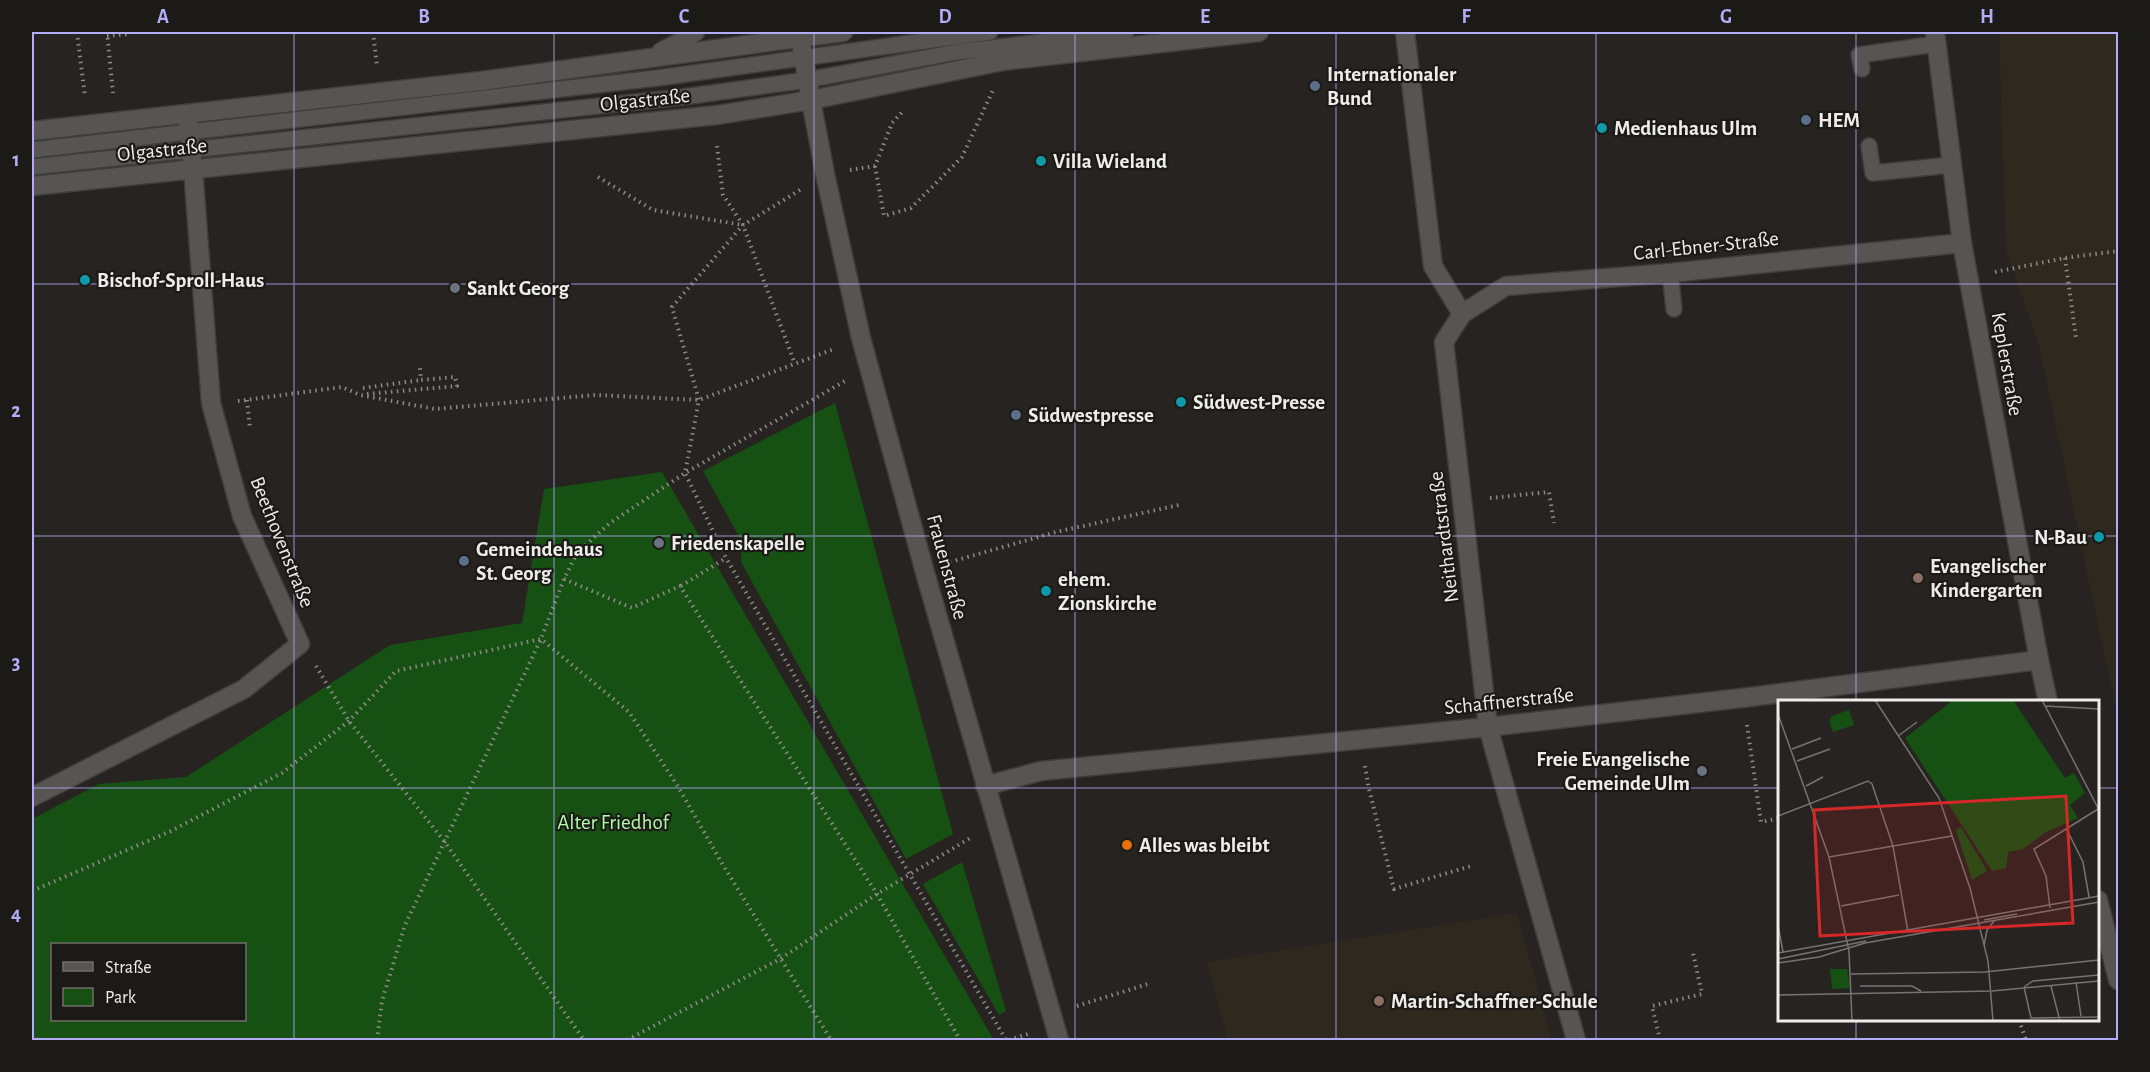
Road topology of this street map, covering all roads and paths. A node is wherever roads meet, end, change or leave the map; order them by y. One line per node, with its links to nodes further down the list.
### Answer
1 (77, 32): 20 (path)
2 (695, 32): 14 (street)
3 (843, 32): 10 (street, Olgastraße)
4 (990, 32): 12 (lane)
5 (1126, 32): 16 (lane)
6 (1259, 32): 13 (street, Olgastraße)
7 (1405, 32): 40 (street)
8 (107, 34): 9 (path); 19 (path)
9 (129, 34)
10 (799, 34): 12 (street, Frauenstraße); 14 (street, Olgastraße)
11 (1935, 38): 15 (lane); 26 (street, Keplerstraße)
12 (803, 57): 16 (street, Frauenstraße); 22 (lane)
13 (1003, 61): 17 (street, Olgastraße); 27 (path)
14 (626, 62): 22 (street, Olgastraße)
15 (1862, 69)
16 (807, 80): 18 (street, Frauenstraße); 22 (lane)
17 (900, 82): 18 (street, Olgastraße); 27 (path)
18 (811, 100): 29 (street, Olgastraße); 30 (street, Frauenstraße)
19 (117, 121): 20 (street, Olgastraße); 22 (street, Olgastraße)
20 (88, 124): 21 (street, Olgastraße)
21 (32, 131)
22 (189, 132): 25 (lane); 28 (lane); 29 (street, Beethovenstraße)
23 (717, 146): 33 (path)
24 (1869, 146): 26 (lane)
25 (32, 150)
26 (1952, 165): 34 (street, Keplerstraße)
27 (875, 166): 30 (path)
28 (32, 167)
29 (193, 169): 32 (street, Olgastraße); 50 (street, Beethovenstraße)
30 (825, 174): 33 (path); 41 (street, Frauenstraße)
31 (598, 177): 33 (path)
32 (32, 186)
33 (743, 225): 43 (path); 49 (path)
34 (1962, 243): 37 (street, Carl-Ebner-Straße); 38 (street, Keplerstraße)
35 (2118, 251): 36 (path)
36 (2065, 258): 38 (path); 42 (path)
37 (1670, 273): 39 (lane); 40 (street, Carl-Ebner-Straße)
38 (1968, 278): 61 (street, Keplerstraße)
39 (1674, 309)
40 (1462, 314): 52 (street, Neithardtstraße)
41 (861, 338): 43 (path); 44 (street, Frauenstraße)
42 (2076, 338)
43 (795, 364): 49 (path)
44 (869, 366): 51 (path); 56 (street, Frauenstraße)
45 (420, 368): 46 (path)
46 (421, 380): 47 (path); 48 (path)
47 (363, 388)
48 (360, 395): 49 (path); 50 (path)
49 (699, 400): 51 (path)
50 (211, 403): 60 (street, Beethovenstraße)
51 (685, 473): 55 (path); 57 (path)
52 (1462, 501): 54 (path); 65 (street, Neithardtstraße)
53 (1179, 505): 56 (path)
54 (1554, 523)
55 (726, 558): 58 (path); 73 (path)
56 (924, 570): 67 (street, Frauenstraße)
57 (564, 579): 58 (path); 59 (path)
58 (680, 586): 75 (path)
59 (541, 639): 64 (path); 71 (path); 78 (path)
60 (300, 644): 64 (path); 68 (street)
61 (2039, 660): 62 (street, Schaffnerstraße); 63 (street, Keplerstraße)
62 (1743, 698): 65 (street, Schaffnerstraße); 69 (path)
63 (2048, 700)
64 (349, 722): 71 (path); 74 (path)
65 (1488, 727): 66 (street, Schaffnerstraße); 92 (street, Neithardtstraße)
66 (1362, 738): 67 (street, Schaffnerstraße); 72 (path)
67 (985, 786): 70 (street, Frauenstraße)
68 (32, 797)
69 (1778, 818)
70 (997, 823): 73 (path); 81 (street, Frauenstraße)
71 (444, 841): 85 (path); 86 (path)
72 (1471, 866)
73 (909, 875): 75 (path); 90 (path)
74 (32, 891)
75 (877, 894): 78 (path); 89 (path)
76 (2099, 906): 79 (street)
77 (1693, 953): 93 (path)
78 (780, 959): 87 (path); 88 (path)
79 (2118, 980)
80 (1148, 984): 81 (path)
81 (1050, 1014): 91 (street, Frauenstraße)
82 (2019, 1021): 94 (path)
83 (32, 1034): 84 (path)
84 (37, 1041)
85 (377, 1041)
86 (584, 1041)
87 (627, 1041)
88 (831, 1041)
89 (960, 1041)
90 (1006, 1041)
91 (1059, 1041)
92 (1576, 1041)
93 (1660, 1041)
94 (2026, 1041)

